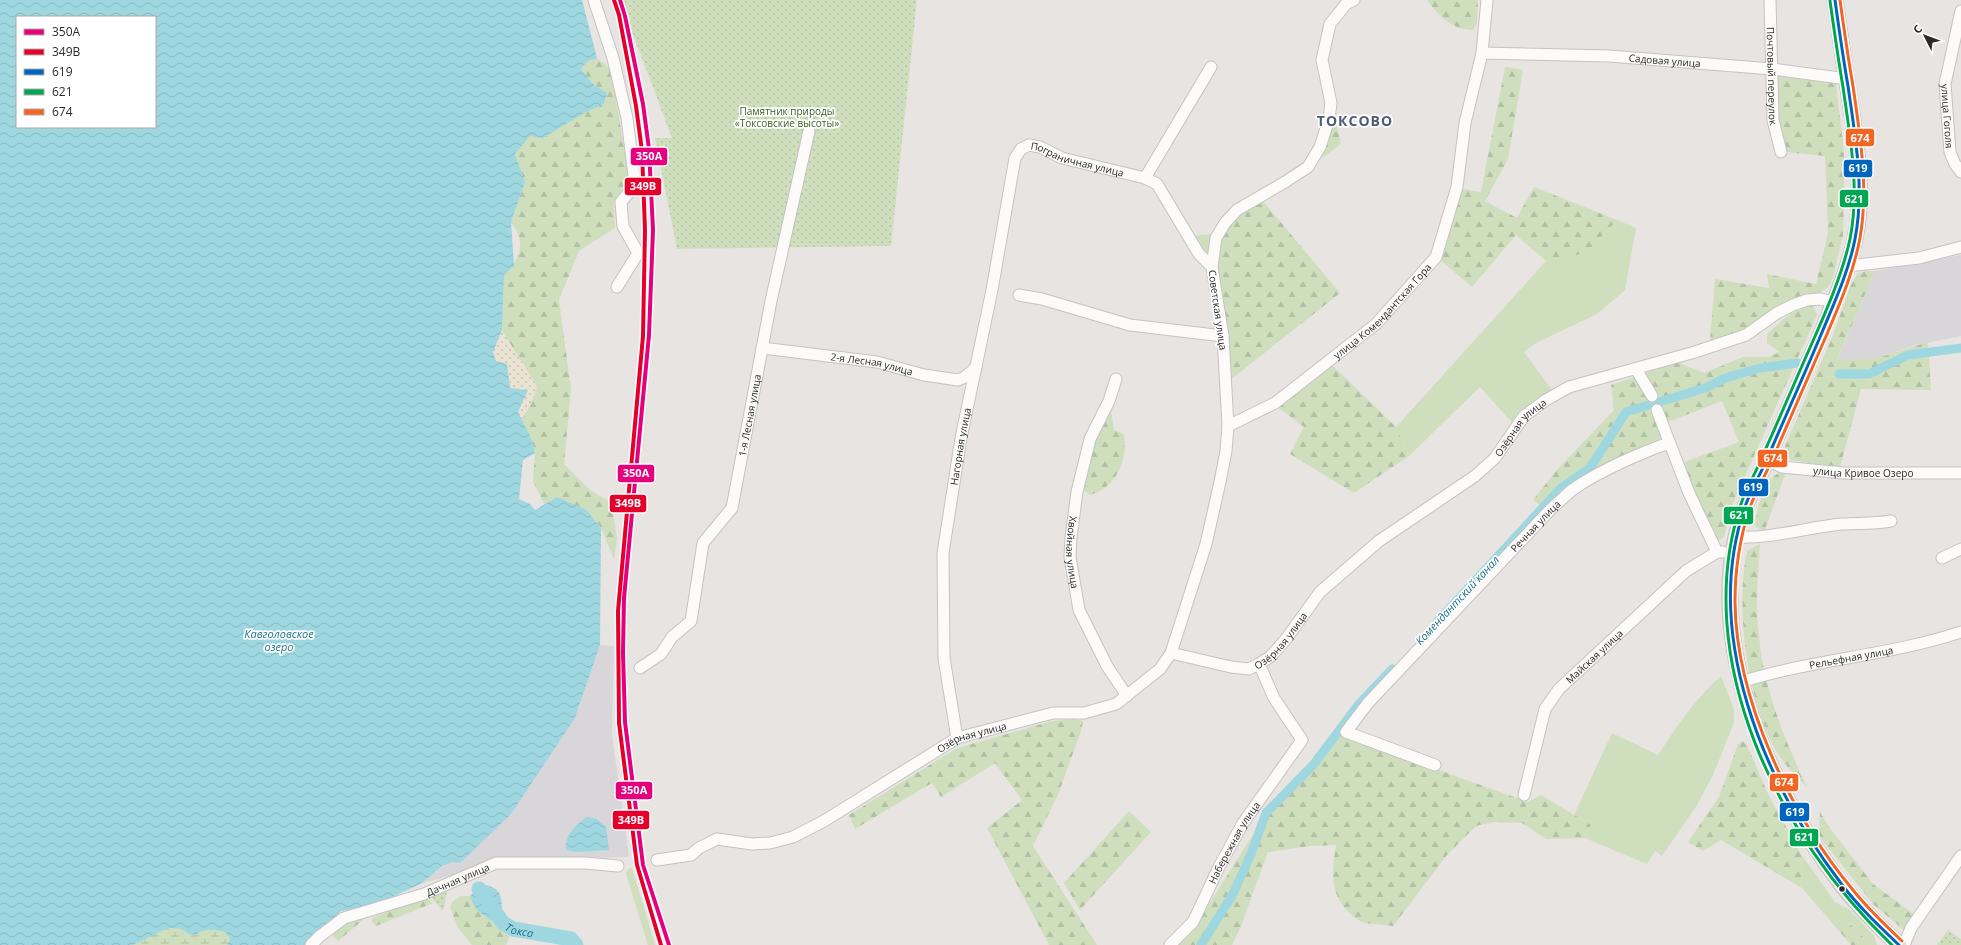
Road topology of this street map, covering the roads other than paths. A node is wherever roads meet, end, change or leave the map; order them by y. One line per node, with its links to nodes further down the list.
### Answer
1 (594, 0): 19 (street)
2 (1354, 0): 18 (street, Советская улица)
3 (1487, 0): 7 (street, улица Комендантская Гора)
4 (1770, 0): 9 (street, Почтовый переулок)
5 (1835, 0): 10 (main road)
6 (1961, 11): 14 (street, улица Гоголя)
7 (1482, 53): 9 (street, Садовая улица); 29 (street, улица Комендантская Гора)
8 (1211, 67): 15 (street)
9 (1772, 69): 10 (street, Садовая улица); 12 (street, Почтовый переулок)
10 (1847, 79): 17 (main road)
11 (809, 131): 23 (street, 1-я Лесная улица)
12 (1781, 152)
13 (1015, 158): 15 (street, Пограничная улица); 24 (street, Нагорная улица)
14 (1961, 172)
15 (1145, 178): 18 (street, Пограничная улица)
16 (1961, 247): 17 (street)
17 (1848, 266): 21 (main road)
18 (1212, 267): 22 (street, Советская улица)
19 (617, 287)
20 (1019, 295): 22 (street)
21 (1834, 302): 25 (street, Озёрная улица); 31 (main road)
22 (1223, 336): 29 (street, Советская улица)
23 (762, 348): 24 (street, 2-я Лесная улица); 42 (street, 1-я Лесная улица)
24 (976, 367): 45 (street, Нагорная улица)
25 (1636, 369): 27 (street); 41 (street, Озёрная улица)
26 (1116, 379): 44 (street, Хвойная улица)
27 (1652, 396)
28 (1657, 410): 30 (street)
29 (1228, 426): 40 (street, Советская улица)
30 (1669, 443): 36 (street); 46 (street, Речная улица)
31 (1767, 460): 32 (street, улица Кривое Озеро); 34 (main road)
32 (1961, 473)
33 (1891, 521): 34 (street)
34 (1736, 537): 37 (main road)
35 (1961, 550): 38 (street)
36 (1717, 552): 37 (street); 47 (street, Майская улица)
37 (1734, 553): 43 (main road)
38 (1942, 558)
39 (1961, 632): 43 (street, Рельефная улица)
40 (1171, 653): 41 (street, Озёрная улица); 44 (street, Озёрная улица)
41 (1259, 664): 52 (street, Набережная улица)
42 (640, 668)
43 (1741, 682): 53 (main road)
44 (1127, 696): 45 (street, Озёрная улица)
45 (957, 738): 49 (street, Озёрная улица)
46 (1435, 764)
47 (1524, 795)
48 (1961, 856): 54 (street)
49 (658, 860)
50 (618, 866): 51 (street, Дачная улица)
51 (311, 945)
52 (1170, 945)
53 (1898, 945)
54 (1904, 945)

